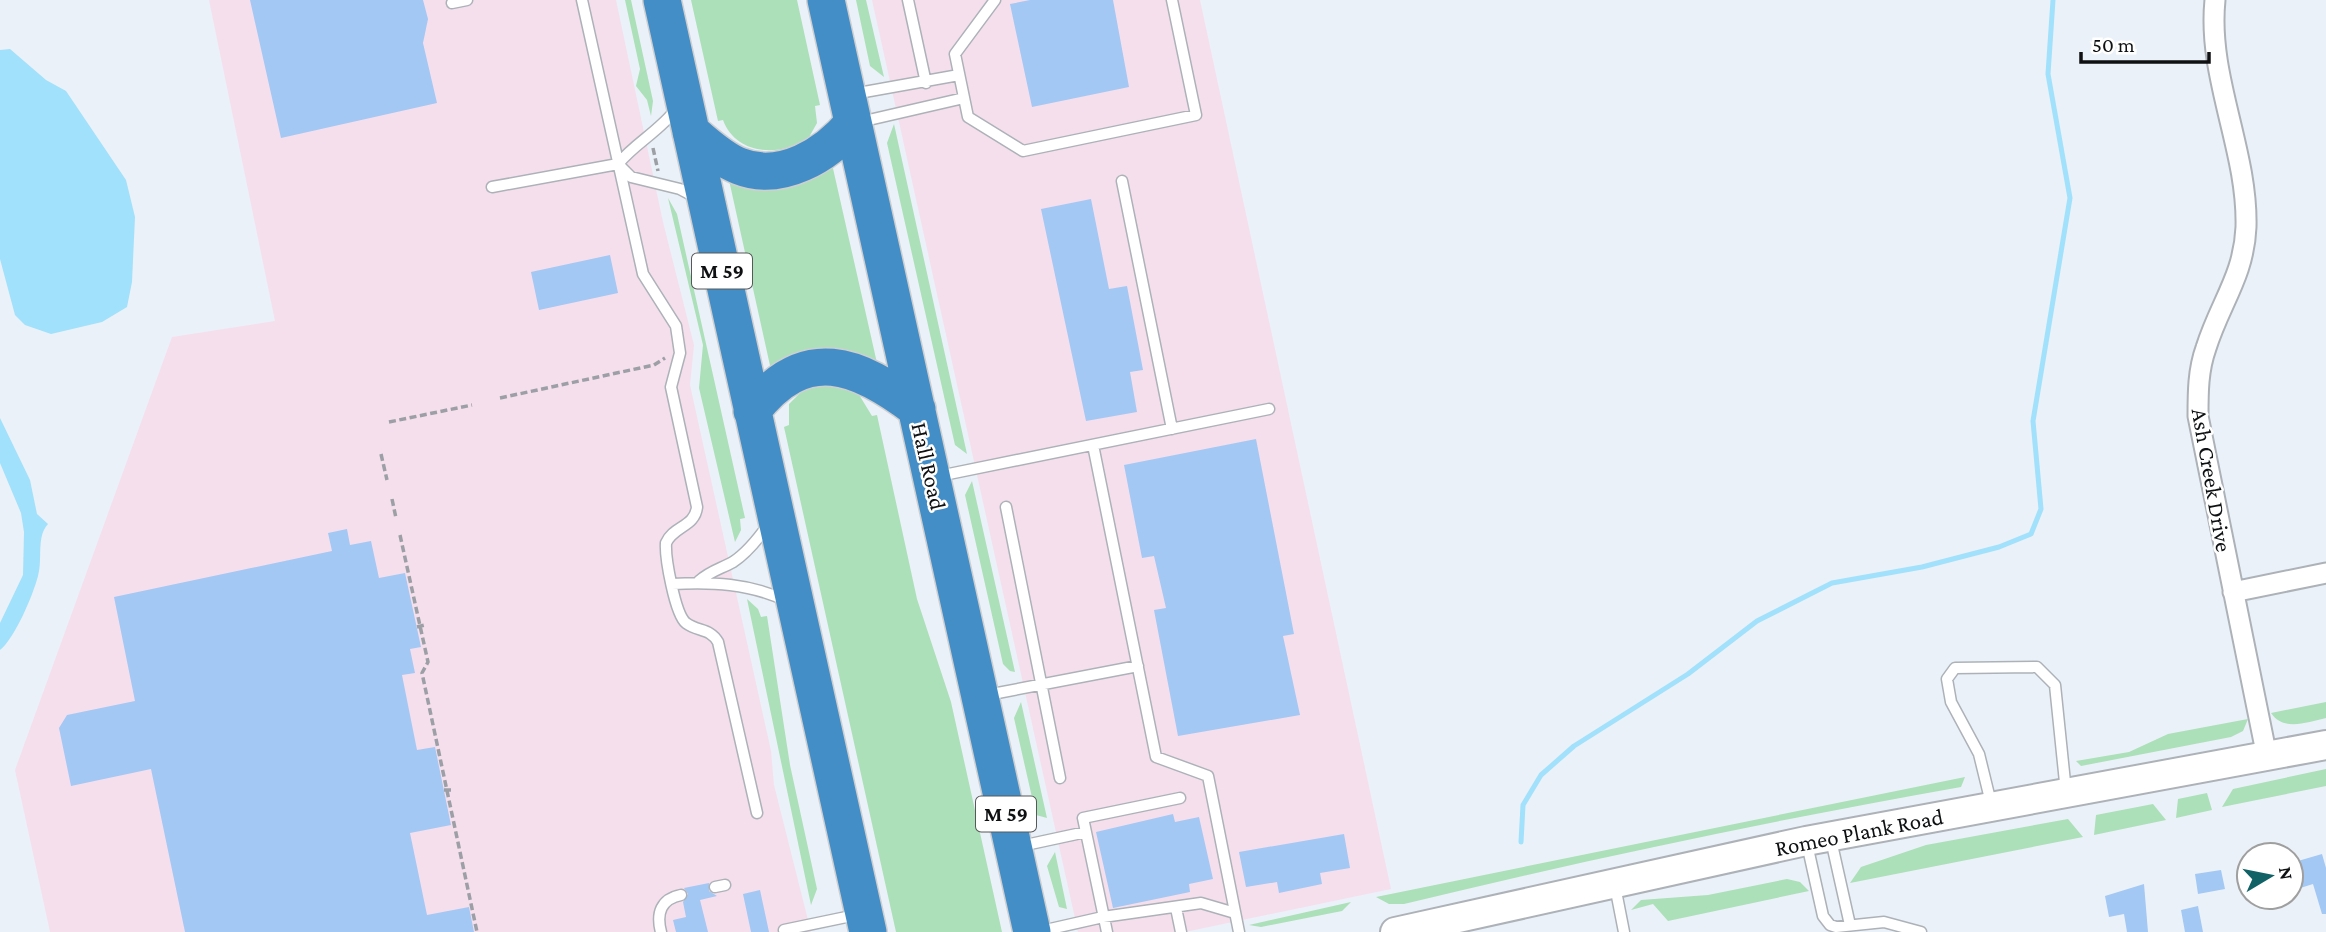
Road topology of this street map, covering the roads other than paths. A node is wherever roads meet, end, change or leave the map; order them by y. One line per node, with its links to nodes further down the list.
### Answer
1 (467, 0): 9 (lane)
2 (582, 0): 15 (lane)
3 (662, 0): 14 (highway, M 59)
4 (826, 0): 13 (highway, Hall Road / M 59)
5 (908, 0): 11 (lane)
6 (995, 0): 10 (lane)
7 (1172, 0): 12 (lane)
8 (2215, 0): 30 (street, Ash Creek Drive)
9 (452, 3)
10 (959, 75): 11 (lane); 12 (lane)
11 (926, 83): 13 (lane)
12 (964, 98): 13 (lane)
13 (850, 109): 14 (highway); 19 (highway, Hall Road / M 59)
14 (687, 116): 15 (lane); 18 (highway, M 59)
15 (618, 164): 17 (lane); 18 (lane); 29 (lane)
16 (1122, 181): 22 (lane)
17 (492, 187)
18 (706, 204): 21 (highway, M 59)
19 (916, 409): 21 (highway); 24 (highway, Hall Road / M 59)
20 (1269, 409): 22 (lane)
21 (752, 411): 26 (highway, M 59)
22 (1172, 429): 23 (lane)
23 (1093, 445): 24 (lane); 32 (lane)
24 (932, 478): 34 (highway, Hall Road / M 59)
25 (1006, 507): 33 (lane)
26 (775, 516): 28 (lane); 31 (highway, M 59)
27 (2326, 573): 30 (street)
28 (699, 581): 29 (lane); 31 (lane)
29 (673, 584): 41 (lane)
30 (2233, 592): 36 (street, Ash Creek Drive)
31 (795, 605): 50 (highway, M 59)
32 (1138, 666): 33 (lane); 48 (lane)
33 (1041, 685): 34 (lane); 37 (lane)
34 (980, 696): 44 (highway, Hall Road / M 59)
35 (2326, 745): 36 (main road, Romeo Plank Road)
36 (2267, 757): 38 (main road, Romeo Plank Road)
37 (1060, 778)
38 (2066, 793): 40 (main road, Romeo Plank Road); 40 (lane)
39 (1180, 798): 42 (lane)
40 (1991, 807): 43 (main road, Romeo Plank Road)
41 (757, 813)
42 (1086, 832): 44 (lane); 49 (lane)
43 (1818, 839): 45 (main road, Romeo Plank Road); 51 (lane); 51 (lane)
44 (1014, 848): 54 (highway, Hall Road / M 59)
45 (1614, 882): 58 (main road, Romeo Plank Road); 59 (lane)
46 (681, 895): 53 (lane)
47 (1176, 908): 48 (lane); 49 (lane); 56 (lane)
48 (1236, 913): 57 (lane)
49 (1103, 917): 54 (lane); 55 (lane)
50 (866, 923): 52 (lane)
51 (1850, 925): 60 (lane)
52 (784, 930)
53 (660, 932)
54 (1035, 932)
55 (1107, 932)
56 (1181, 932)
57 (1239, 932)
58 (1395, 932)
59 (1624, 932)
60 (1921, 932)

